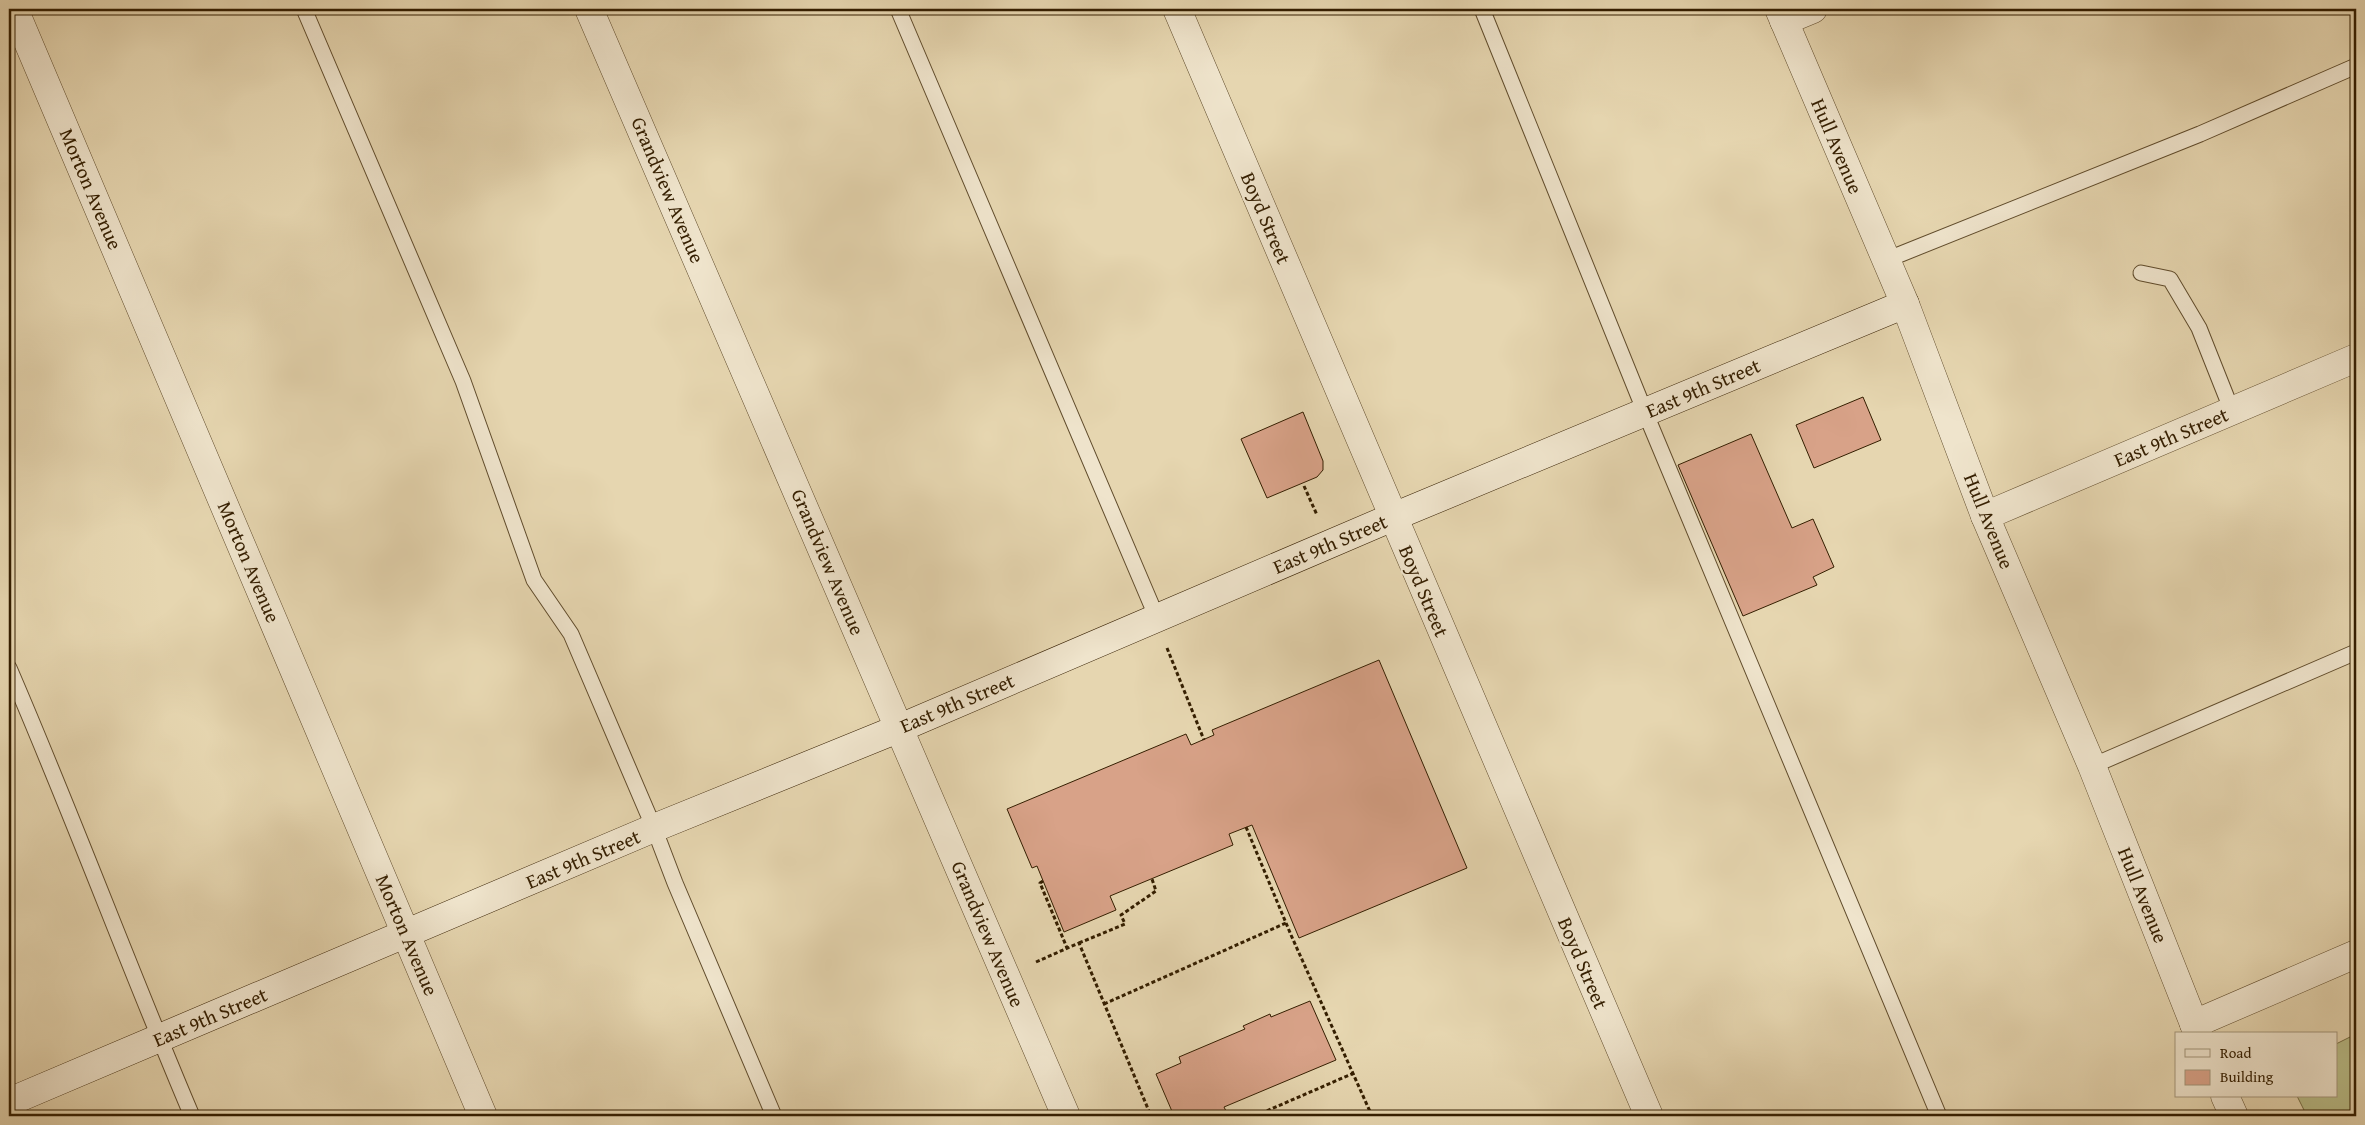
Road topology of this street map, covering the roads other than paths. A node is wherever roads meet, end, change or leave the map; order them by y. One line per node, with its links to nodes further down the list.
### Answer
1 (14, 9): 24 (street, Morton Avenue)
2 (304, 9): 23 (lane)
3 (589, 9): 21 (street, Grandview Avenue)
4 (898, 9): 18 (lane)
5 (1178, 9): 17 (street, Boyd Street)
6 (1482, 9): 15 (lane)
7 (1814, 9): 8 (street)
8 (1782, 15): 10 (street, Hull Avenue)
9 (2356, 66): 10 (lane)
10 (1886, 260): 12 (street, Hull Avenue)
11 (2141, 273): 14 (lane)
12 (1905, 304): 15 (street, East 9th Street); 16 (street, Hull Avenue)
13 (2356, 358): 14 (street, East 9th Street)
14 (2232, 411): 16 (street, East 9th Street)
15 (1645, 412): 17 (street, East 9th Street); 35 (lane)
16 (1985, 516): 22 (street, Hull Avenue)
17 (1393, 518): 18 (street, East 9th Street); 34 (street, Boyd Street)
18 (1156, 618): 21 (street, East 9th Street)
19 (2356, 652): 22 (lane)
20 (9, 668): 27 (lane)
21 (900, 728): 23 (street, East 9th Street); 33 (street, Grandview Avenue)
22 (2092, 766): 26 (street, Hull Avenue)
23 (654, 828): 24 (street, East 9th Street); 32 (lane)
24 (407, 934): 27 (street, East 9th Street); 31 (street, Morton Avenue)
25 (2356, 954): 26 (street)
26 (2196, 1029)
27 (159, 1039): 29 (street, East 9th Street); 30 (lane)
28 (2226, 1098): 36 (street)
29 (9, 1102)
30 (192, 1116)
31 (483, 1116)
32 (774, 1116)
33 (1066, 1116)
34 (1649, 1116)
35 (1939, 1116)
36 (2234, 1116)

